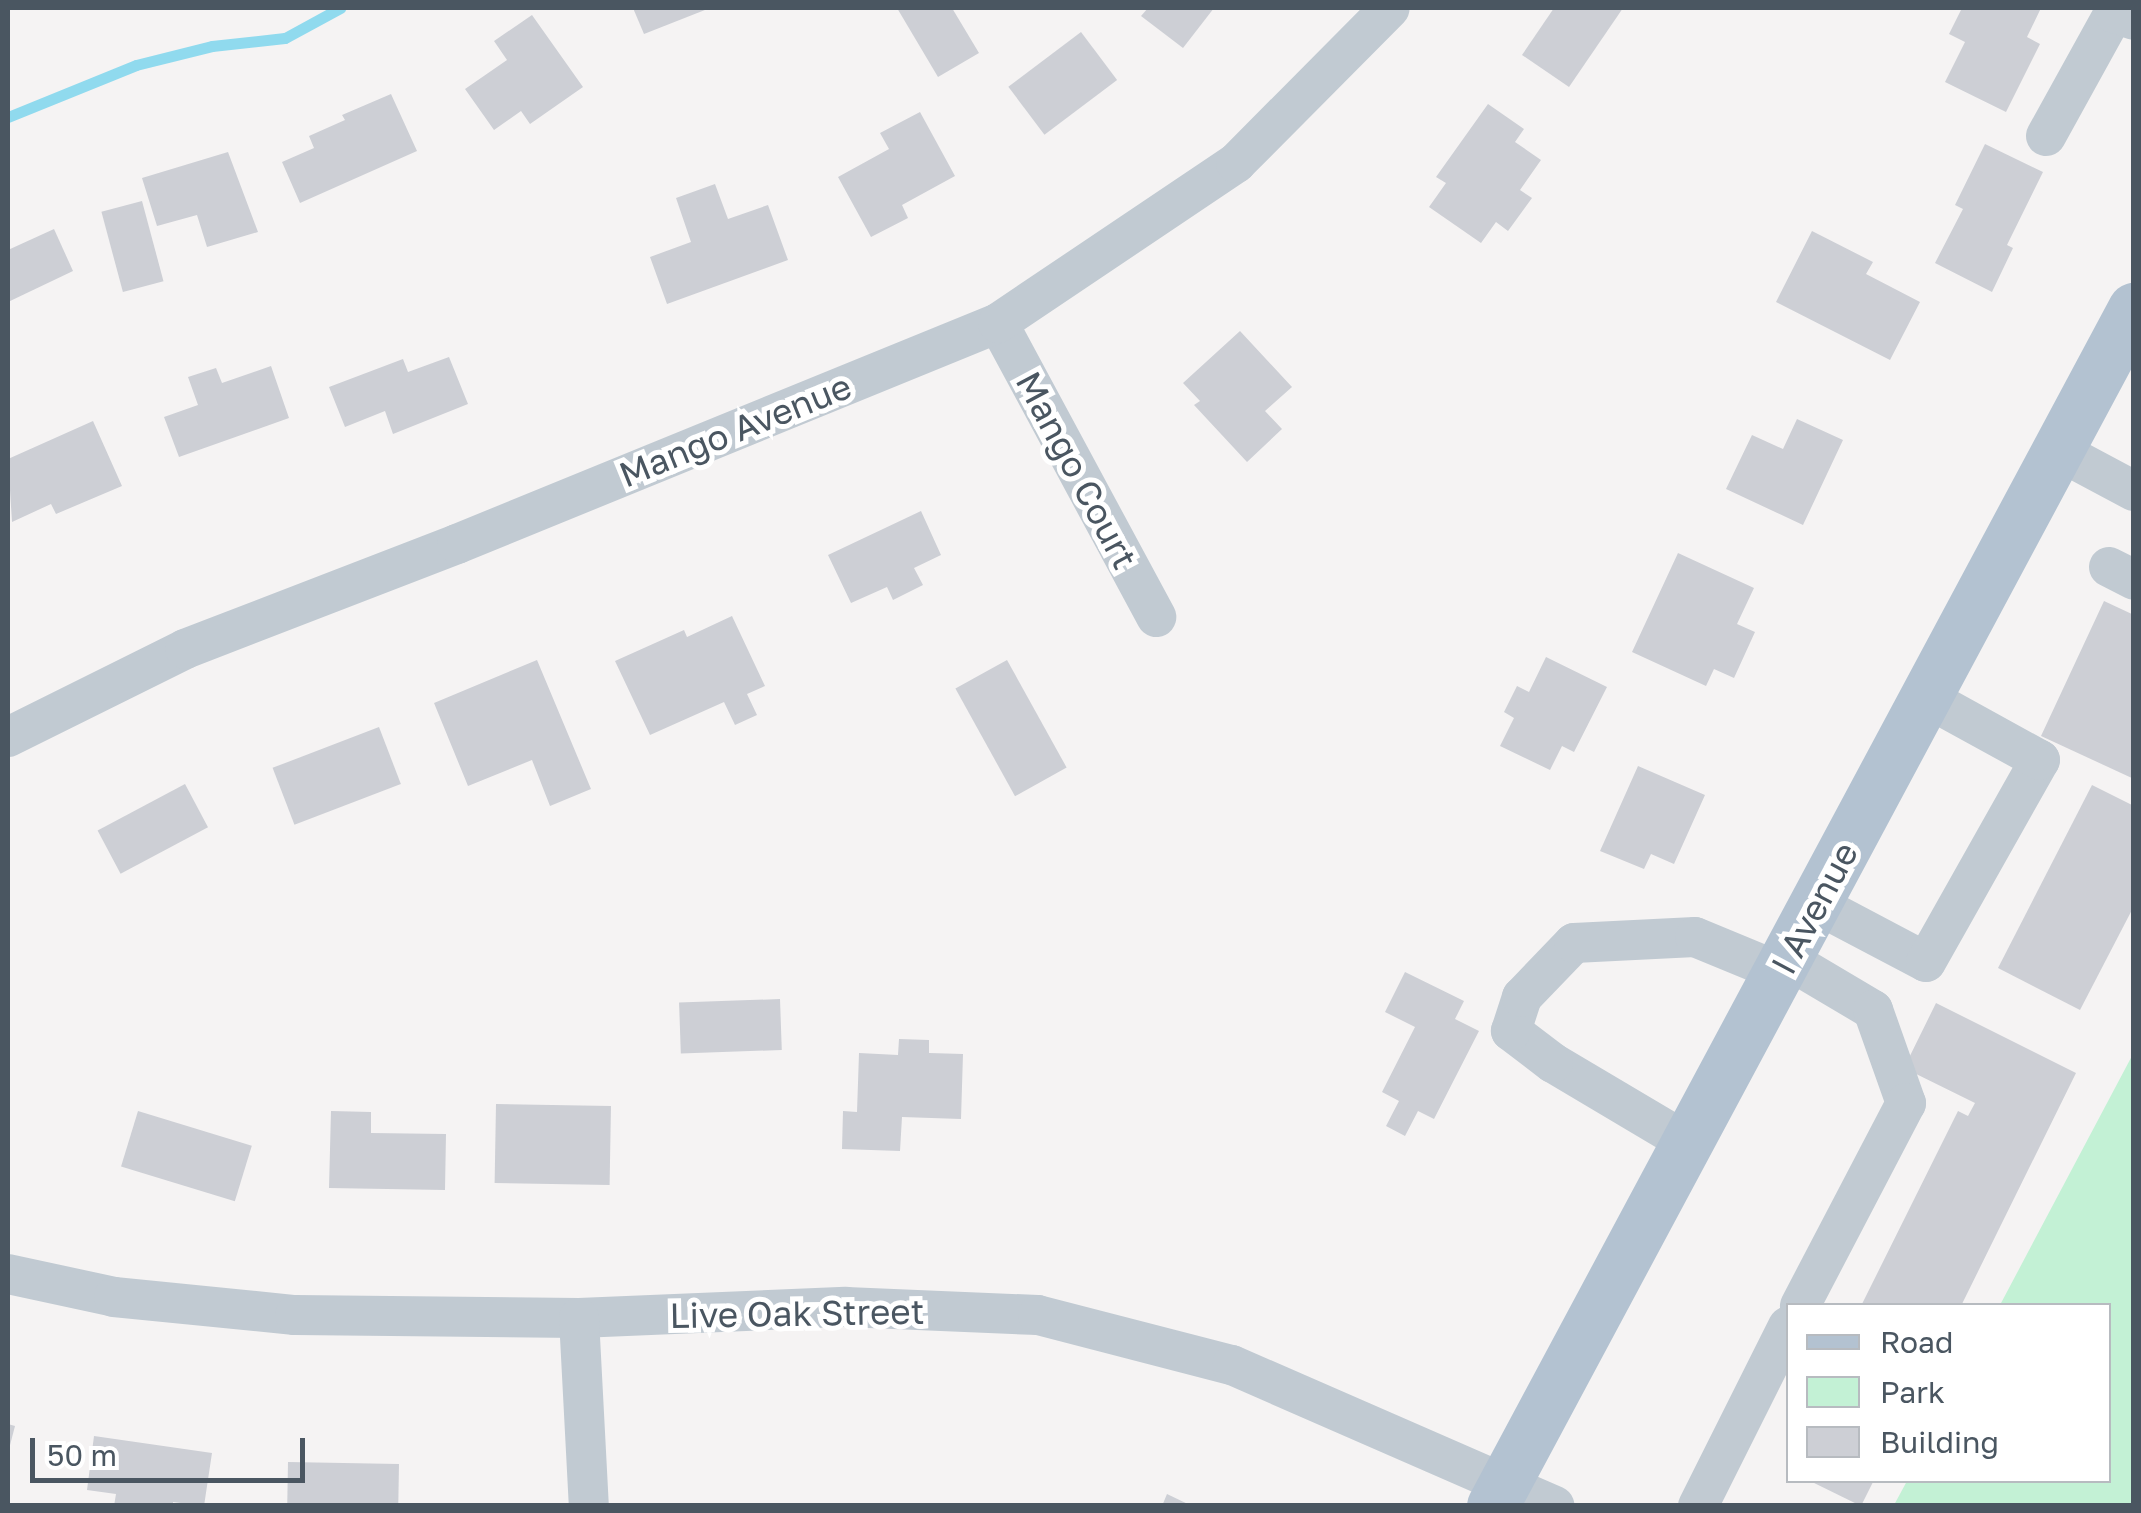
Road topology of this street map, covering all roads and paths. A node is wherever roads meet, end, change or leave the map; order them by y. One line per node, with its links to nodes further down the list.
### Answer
1 (1390, 8): 5 (street, Mango Avenue)
2 (2121, 14): 3 (street)
3 (2046, 136)
4 (2134, 309): 6 (main road, I Avenue)
5 (998, 323): 8 (street, Mango Court); 10 (street, Mango Avenue)
6 (2059, 451): 7 (street); 9 (main road, I Avenue)
7 (2134, 490)
8 (1156, 617)
9 (1927, 698): 11 (main road, I Avenue); 11 (street)
10 (8, 737)
11 (1816, 904): 12 (main road, I Avenue)
12 (1783, 966): 13 (main road, I Avenue); 13 (street); 15 (street)
13 (1688, 1143): 18 (main road, I Avenue)
14 (8, 1274): 16 (street, Live Oak Street)
15 (1802, 1303)
16 (579, 1318): 18 (street, Live Oak Street); 19 (street)
17 (1786, 1330): 21 (street)
18 (1500, 1494): 20 (street, Live Oak Street)
19 (589, 1506)
20 (1554, 1506)
21 (1698, 1506)

